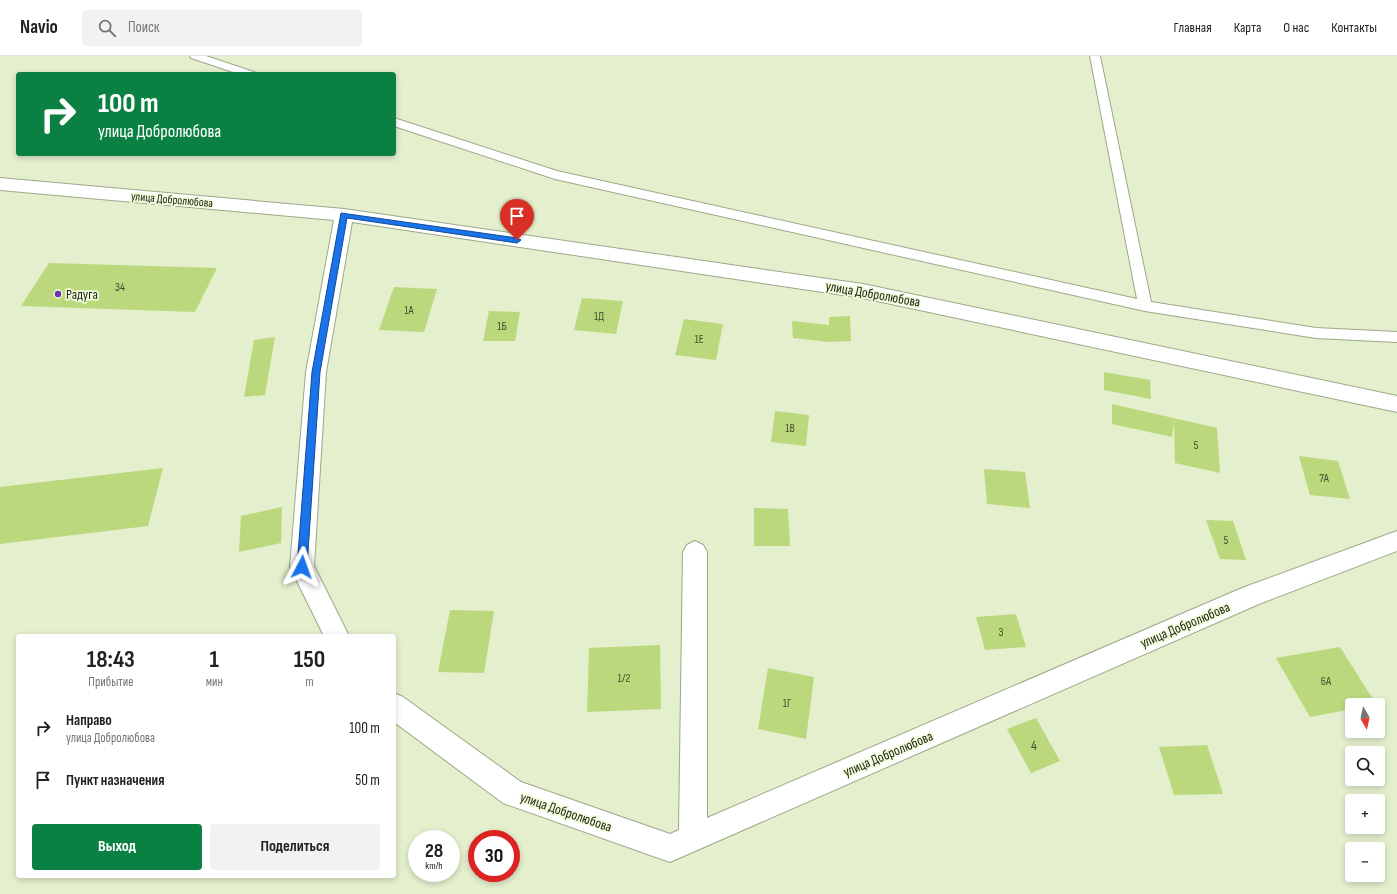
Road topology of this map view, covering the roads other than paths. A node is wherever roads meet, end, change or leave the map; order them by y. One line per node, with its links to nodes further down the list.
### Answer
1 (195, 56): 3 (lane)
2 (1095, 56): 7 (lane)
3 (244, 72)
4 (396, 123): 7 (lane)
5 (0, 184): 6 (street, улица Добролюбова)
6 (344, 215): 9 (street, улица Добролюбова); 12 (street)
7 (1145, 306): 8 (lane)
8 (1397, 337)
9 (1397, 404)
10 (1397, 541): 14 (street, улица Добролюбова)
11 (695, 552): 14 (street)
12 (336, 634)
13 (396, 707): 14 (street, улица Добролюбова)
14 (693, 838)

